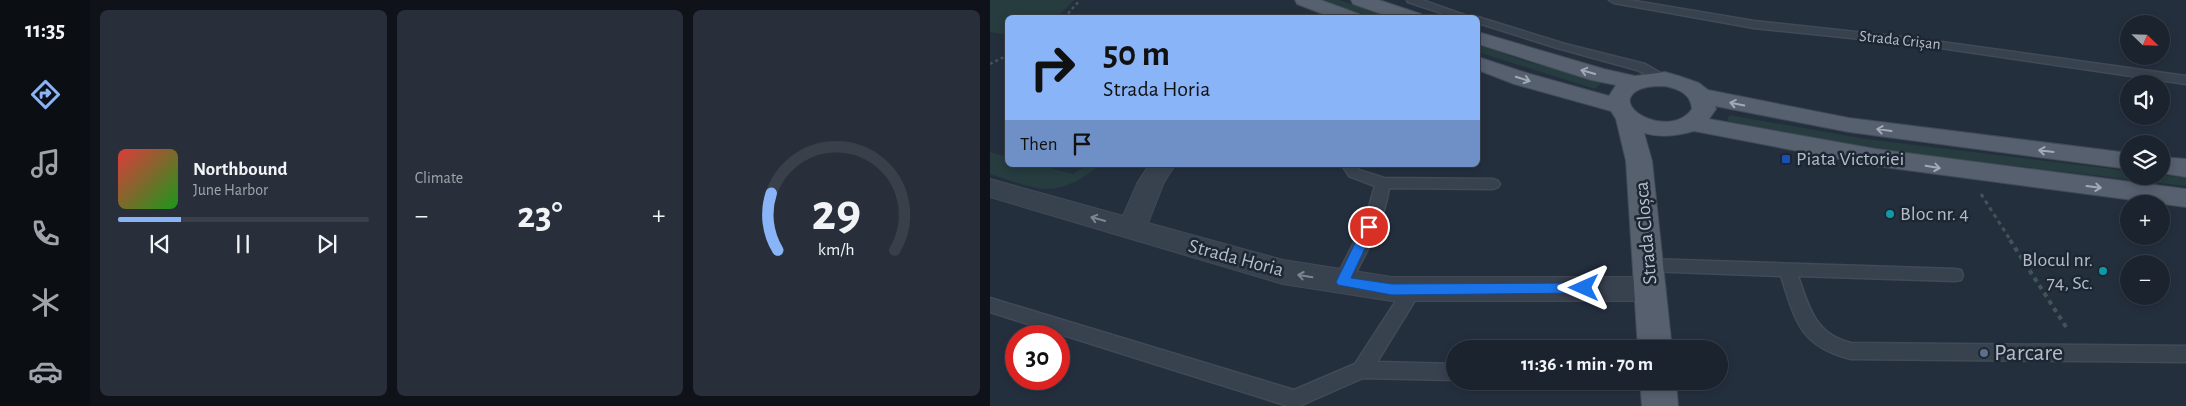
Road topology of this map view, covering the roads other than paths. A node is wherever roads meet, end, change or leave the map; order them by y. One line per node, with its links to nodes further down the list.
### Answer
1 (1304, 0): 5 (main road)
2 (1360, 0): 6 (main road)
3 (1412, 0): 7 (lane)
4 (1614, 0): 12 (lane, Strada Crișan)
5 (1344, 15)
6 (1405, 15)
7 (1459, 15)
8 (1480, 21): 11 (lane)
9 (1480, 39): 13 (main road, one-way to 9)
10 (1480, 64): 15 (main road, one-way to 15)
11 (1665, 79): 13 (main road); 14 (main road)
12 (2186, 80)
13 (1636, 83): 15 (main road)
14 (1701, 96): 16 (main road); 18 (main road, one-way to 14)
15 (1623, 112): 17 (main road); 19 (main road, Strada Cloșca)
16 (1691, 123): 17 (main road); 27 (main road, one-way to 27)
17 (1665, 129): 19 (main road)
18 (2120, 160)
19 (1640, 162): 31 (main road, Strada Cloșca)
20 (2170, 166): 23 (main road)
21 (1161, 167): 28 (street)
22 (1350, 167): 24 (lane)
23 (2186, 168)
24 (1383, 183): 25 (lane); 32 (lane)
25 (1493, 184)
26 (990, 188): 28 (street, Strada Horia, one-way to 26)
27 (2186, 198)
28 (1131, 229): 32 (street, Strada Horia, one-way to 28)
29 (1788, 270): 30 (lane); 31 (lane); 36 (lane)
30 (1956, 275)
31 (1649, 277): 33 (street, Strada Horia); 35 (main road, Strada Cloșca)
32 (1342, 282): 33 (street, Strada Horia)
33 (1413, 289): 37 (lane)
34 (990, 305): 37 (lane)
35 (1655, 340)
36 (2186, 354)
37 (1362, 370): 38 (lane)
38 (1446, 372)
39 (1659, 390): 40 (main road)
40 (1660, 406)

